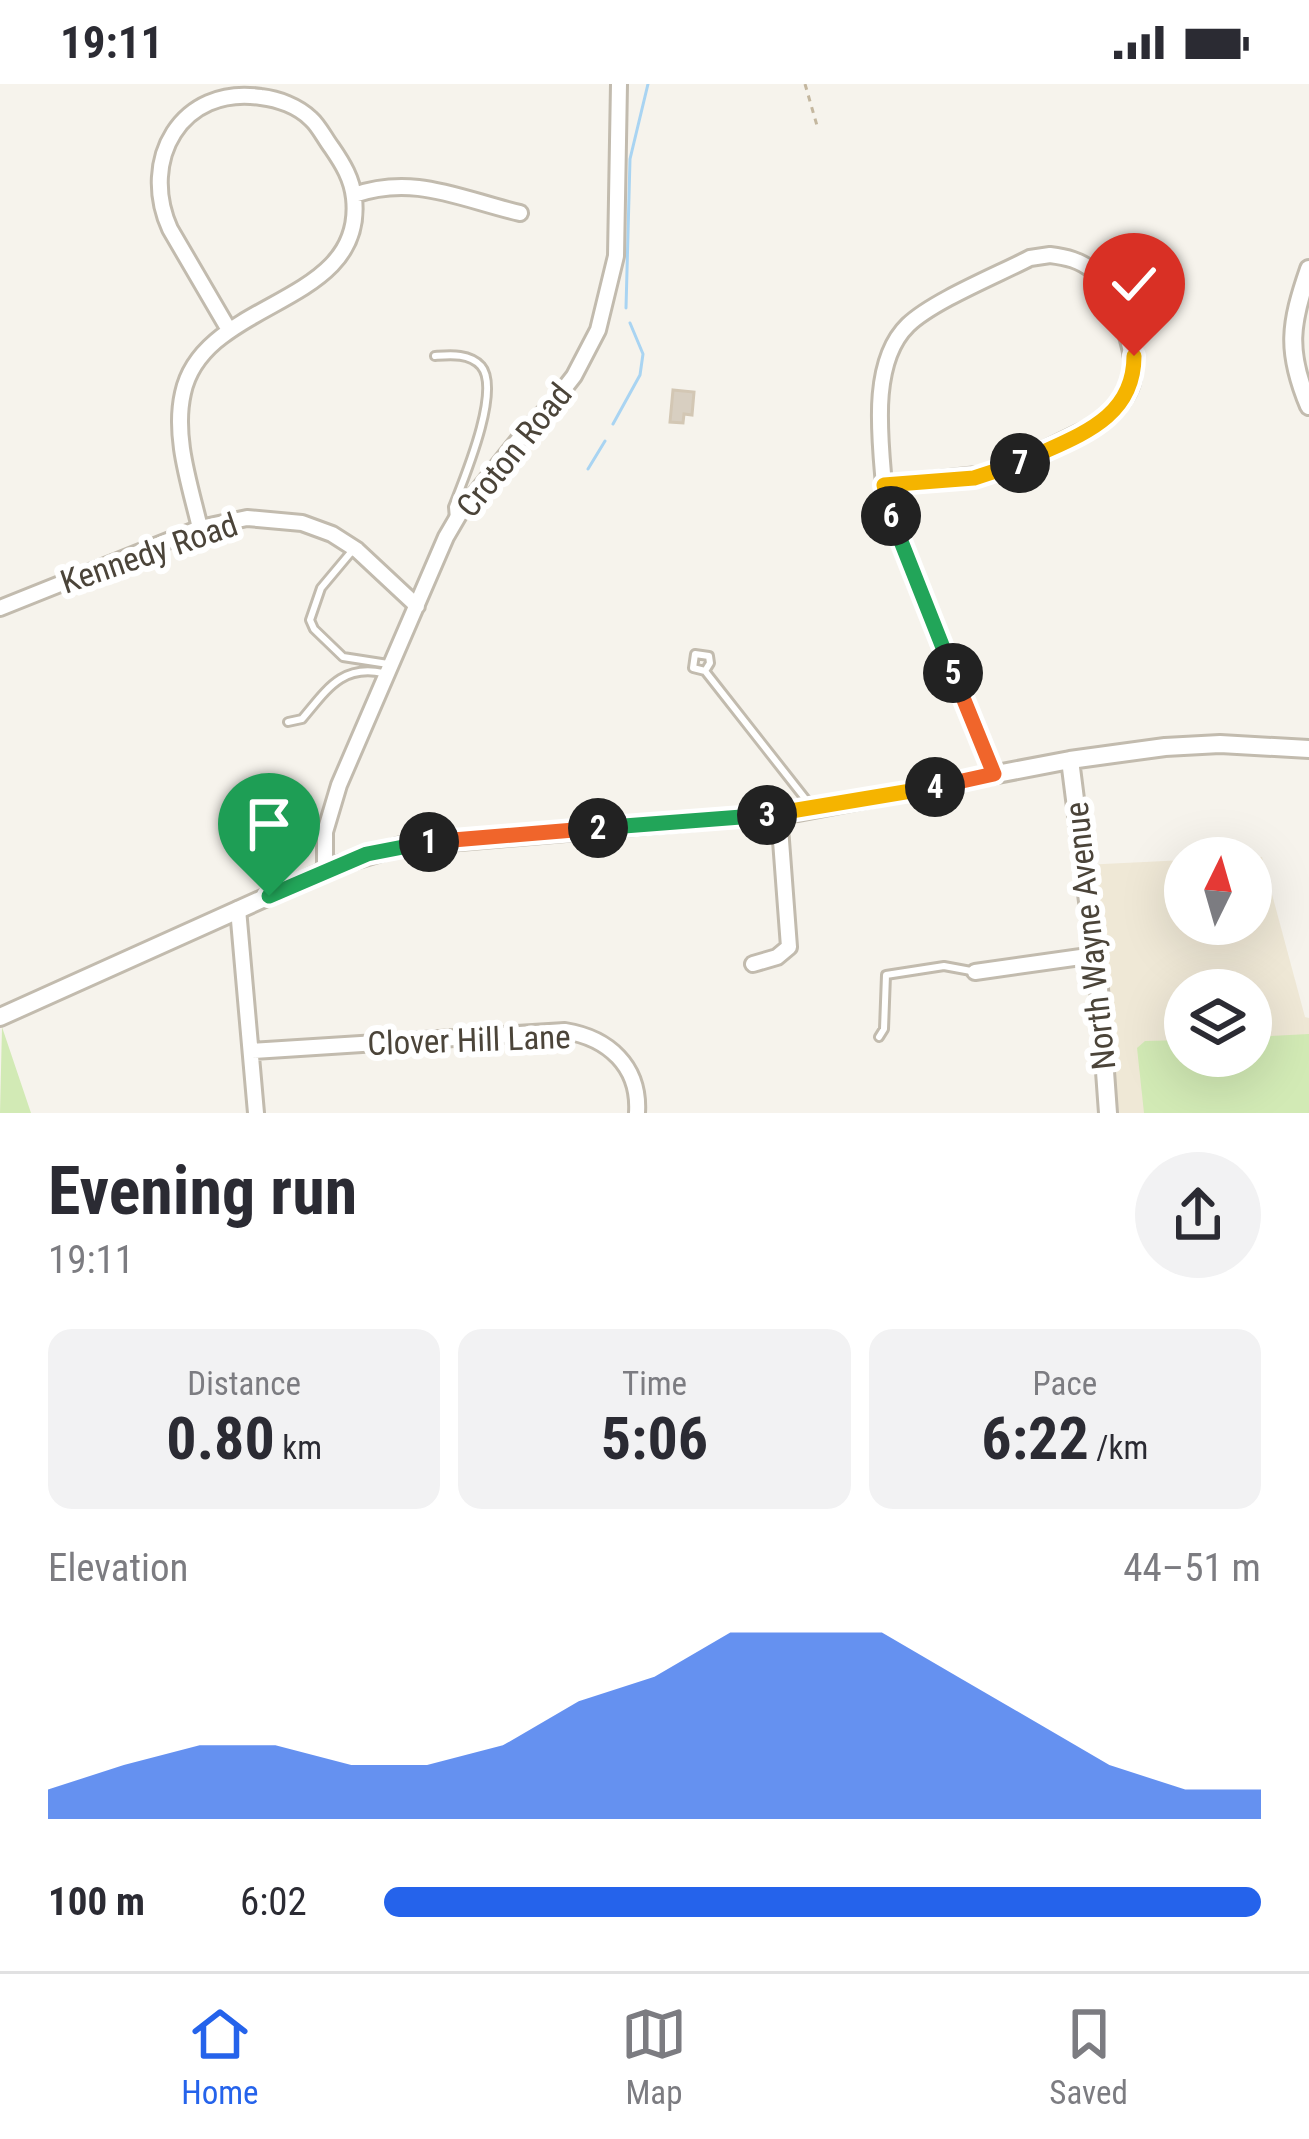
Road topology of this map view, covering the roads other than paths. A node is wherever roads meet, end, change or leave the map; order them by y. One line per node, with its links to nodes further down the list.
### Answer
1 (619, 84): 9 (street, Croton Road)
2 (354, 195): 3 (street); 5 (street); 5 (street)
3 (520, 213)
4 (1309, 268): 7 (street)
5 (229, 330): 10 (street)
6 (435, 356): 9 (lane)
7 (1306, 394)
8 (884, 485): 8 (street); 19 (street)
9 (454, 523): 12 (street, Croton Road)
10 (200, 528): 11 (street, Kennedy Road); 13 (street, Kennedy Road)
11 (355, 548): 12 (street, Kennedy Road); 14 (lane)
12 (417, 606): 14 (street, Croton Road)
13 (0, 608)
14 (389, 669): 16 (lane); 22 (street, Croton Road)
15 (705, 671): 20 (lane)
16 (288, 722)
17 (1309, 749): 18 (street)
18 (1070, 760): 19 (street); 24 (street, North Wayne Avenue)
19 (994, 774): 20 (street)
20 (813, 809): 21 (street)
21 (779, 814): 22 (street); 25 (street)
22 (326, 870): 23 (street)
23 (238, 909): 27 (street); 29 (street)
24 (1095, 955): 26 (street); 32 (street, North Wayne Avenue)
25 (753, 964)
26 (975, 972): 28 (lane)
27 (1, 1014)
28 (879, 1037)
29 (252, 1051): 30 (street); 31 (street, Clover Hill Lane)
30 (256, 1113)
31 (637, 1113)
32 (1108, 1113)

